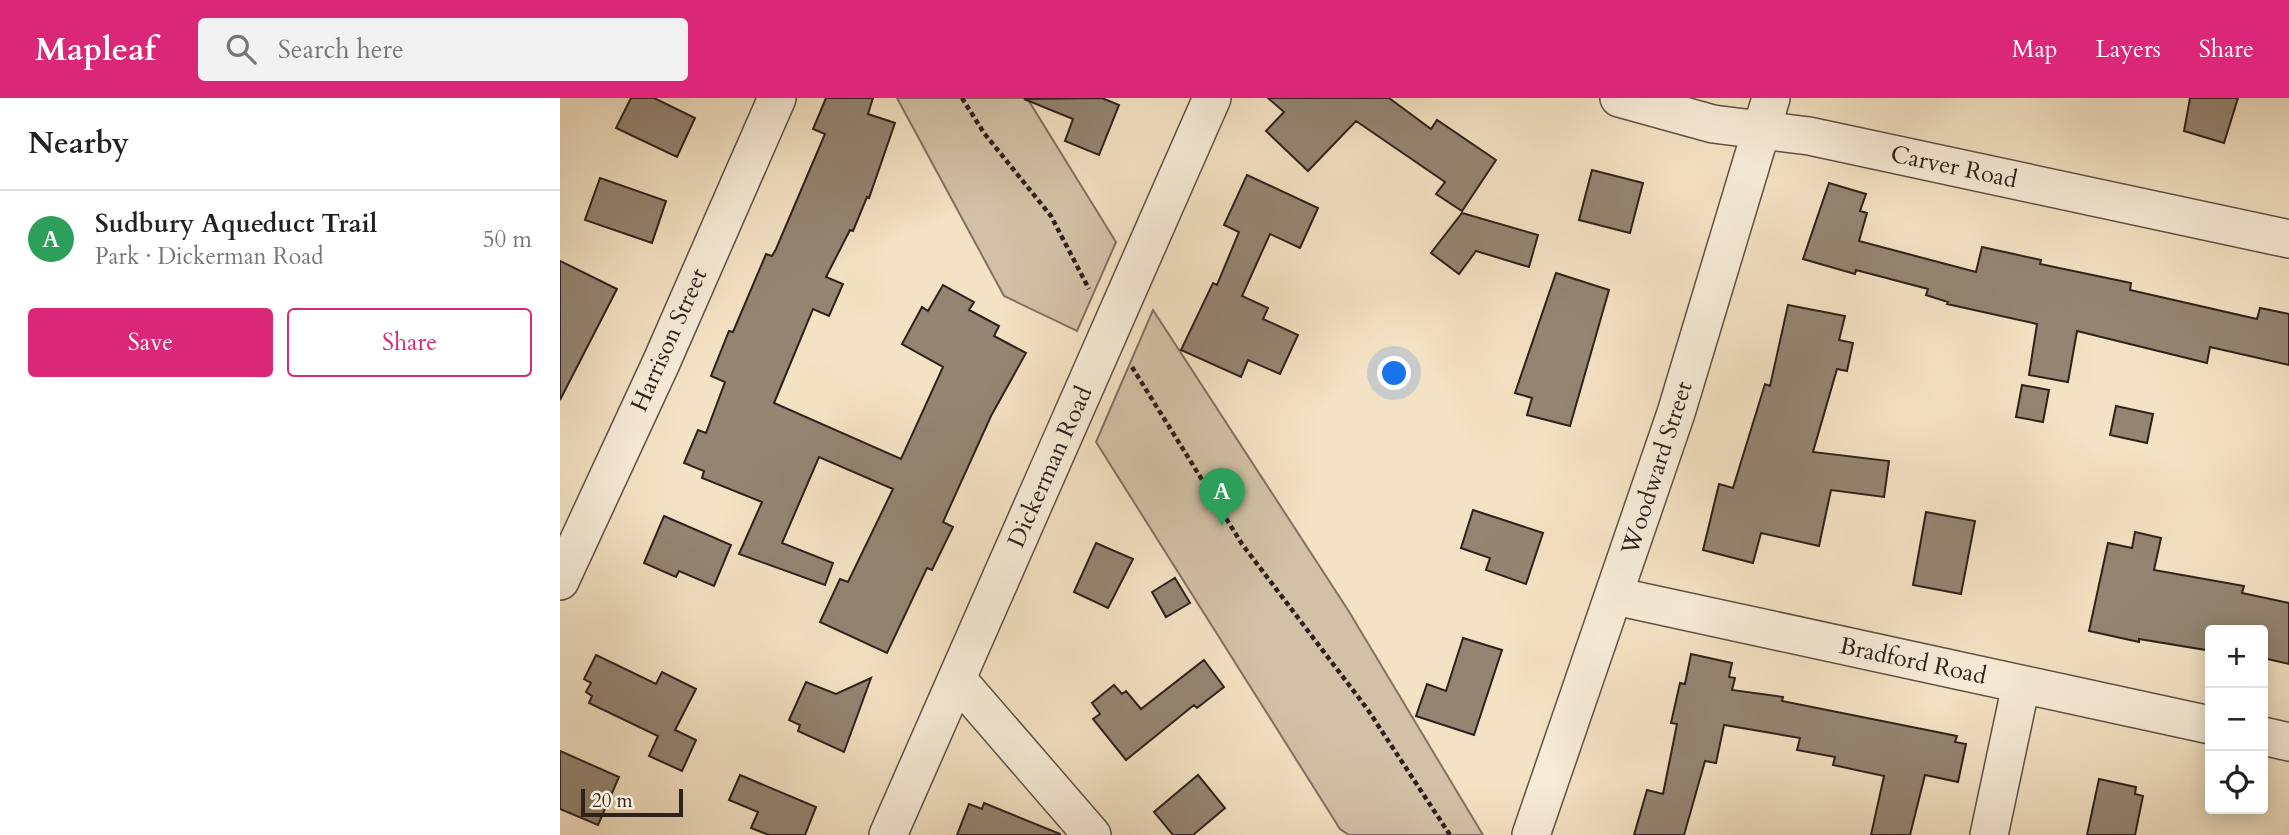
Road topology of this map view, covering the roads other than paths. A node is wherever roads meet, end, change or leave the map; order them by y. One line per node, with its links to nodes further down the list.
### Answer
1 (776, 98): 6 (street, Harrison Street)
2 (1212, 98): 8 (street, Dickerman Road)
3 (1619, 98): 4 (street, Carver Road)
4 (1766, 114): 5 (street, Carver Road); 7 (street, Woodward Street)
5 (2289, 239)
6 (560, 581)
7 (1615, 596): 9 (street, Bradford Road); 15 (street, Woodward Street)
8 (957, 679): 13 (street, Dickerman Road); 14 (street)
9 (2021, 685): 10 (street, Bradford Road); 16 (street)
10 (2205, 724)
11 (2268, 738): 12 (street)
12 (2289, 742)
13 (888, 835)
14 (1091, 835)
15 (1531, 835)
16 (1989, 835)

